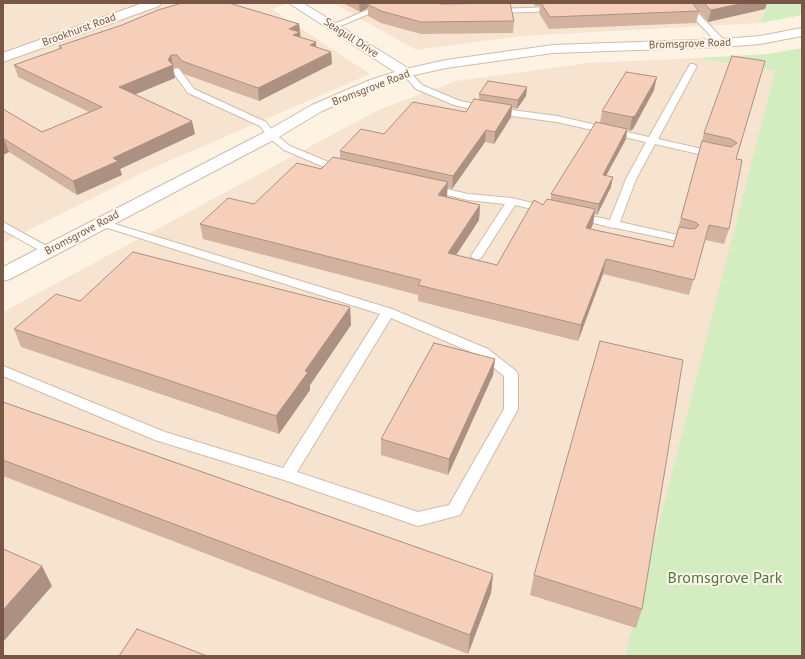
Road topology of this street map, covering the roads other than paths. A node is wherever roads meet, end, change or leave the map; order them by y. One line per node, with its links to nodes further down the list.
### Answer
1 (155, 3): 11 (street, Brookhurst Road)
2 (295, 3): 8 (street, Seagull Drive)
3 (390, 3): 8 (lane)
4 (677, 3): 5 (lane)
5 (684, 3): 10 (lane)
6 (569, 8): 7 (lane)
7 (486, 11)
8 (333, 26): 14 (street, Seagull Drive)
9 (802, 32): 10 (street, Bromsgrove Road)
10 (722, 43): 14 (street, Bromsgrove Road)
11 (3, 58)
12 (693, 66): 16 (lane)
13 (176, 71): 15 (lane)
14 (406, 73): 15 (street, Bromsgrove Road); 16 (lane)
15 (271, 135): 18 (lane); 21 (street, Bromsgrove Road)
16 (653, 140): 17 (lane); 22 (lane)
17 (727, 157)
18 (352, 170)
19 (421, 186): 20 (lane)
20 (512, 201): 22 (lane); 26 (lane)
21 (102, 223): 25 (street, Bromsgrove Road); 28 (lane)
22 (613, 224): 24 (lane)
23 (3, 225): 25 (lane)
24 (687, 240)
25 (48, 251): 27 (street, Bromsgrove Road)
26 (477, 256)
27 (3, 275)
28 (388, 312): 30 (lane); 30 (lane)
29 (3, 371): 30 (lane)
30 (287, 475)

